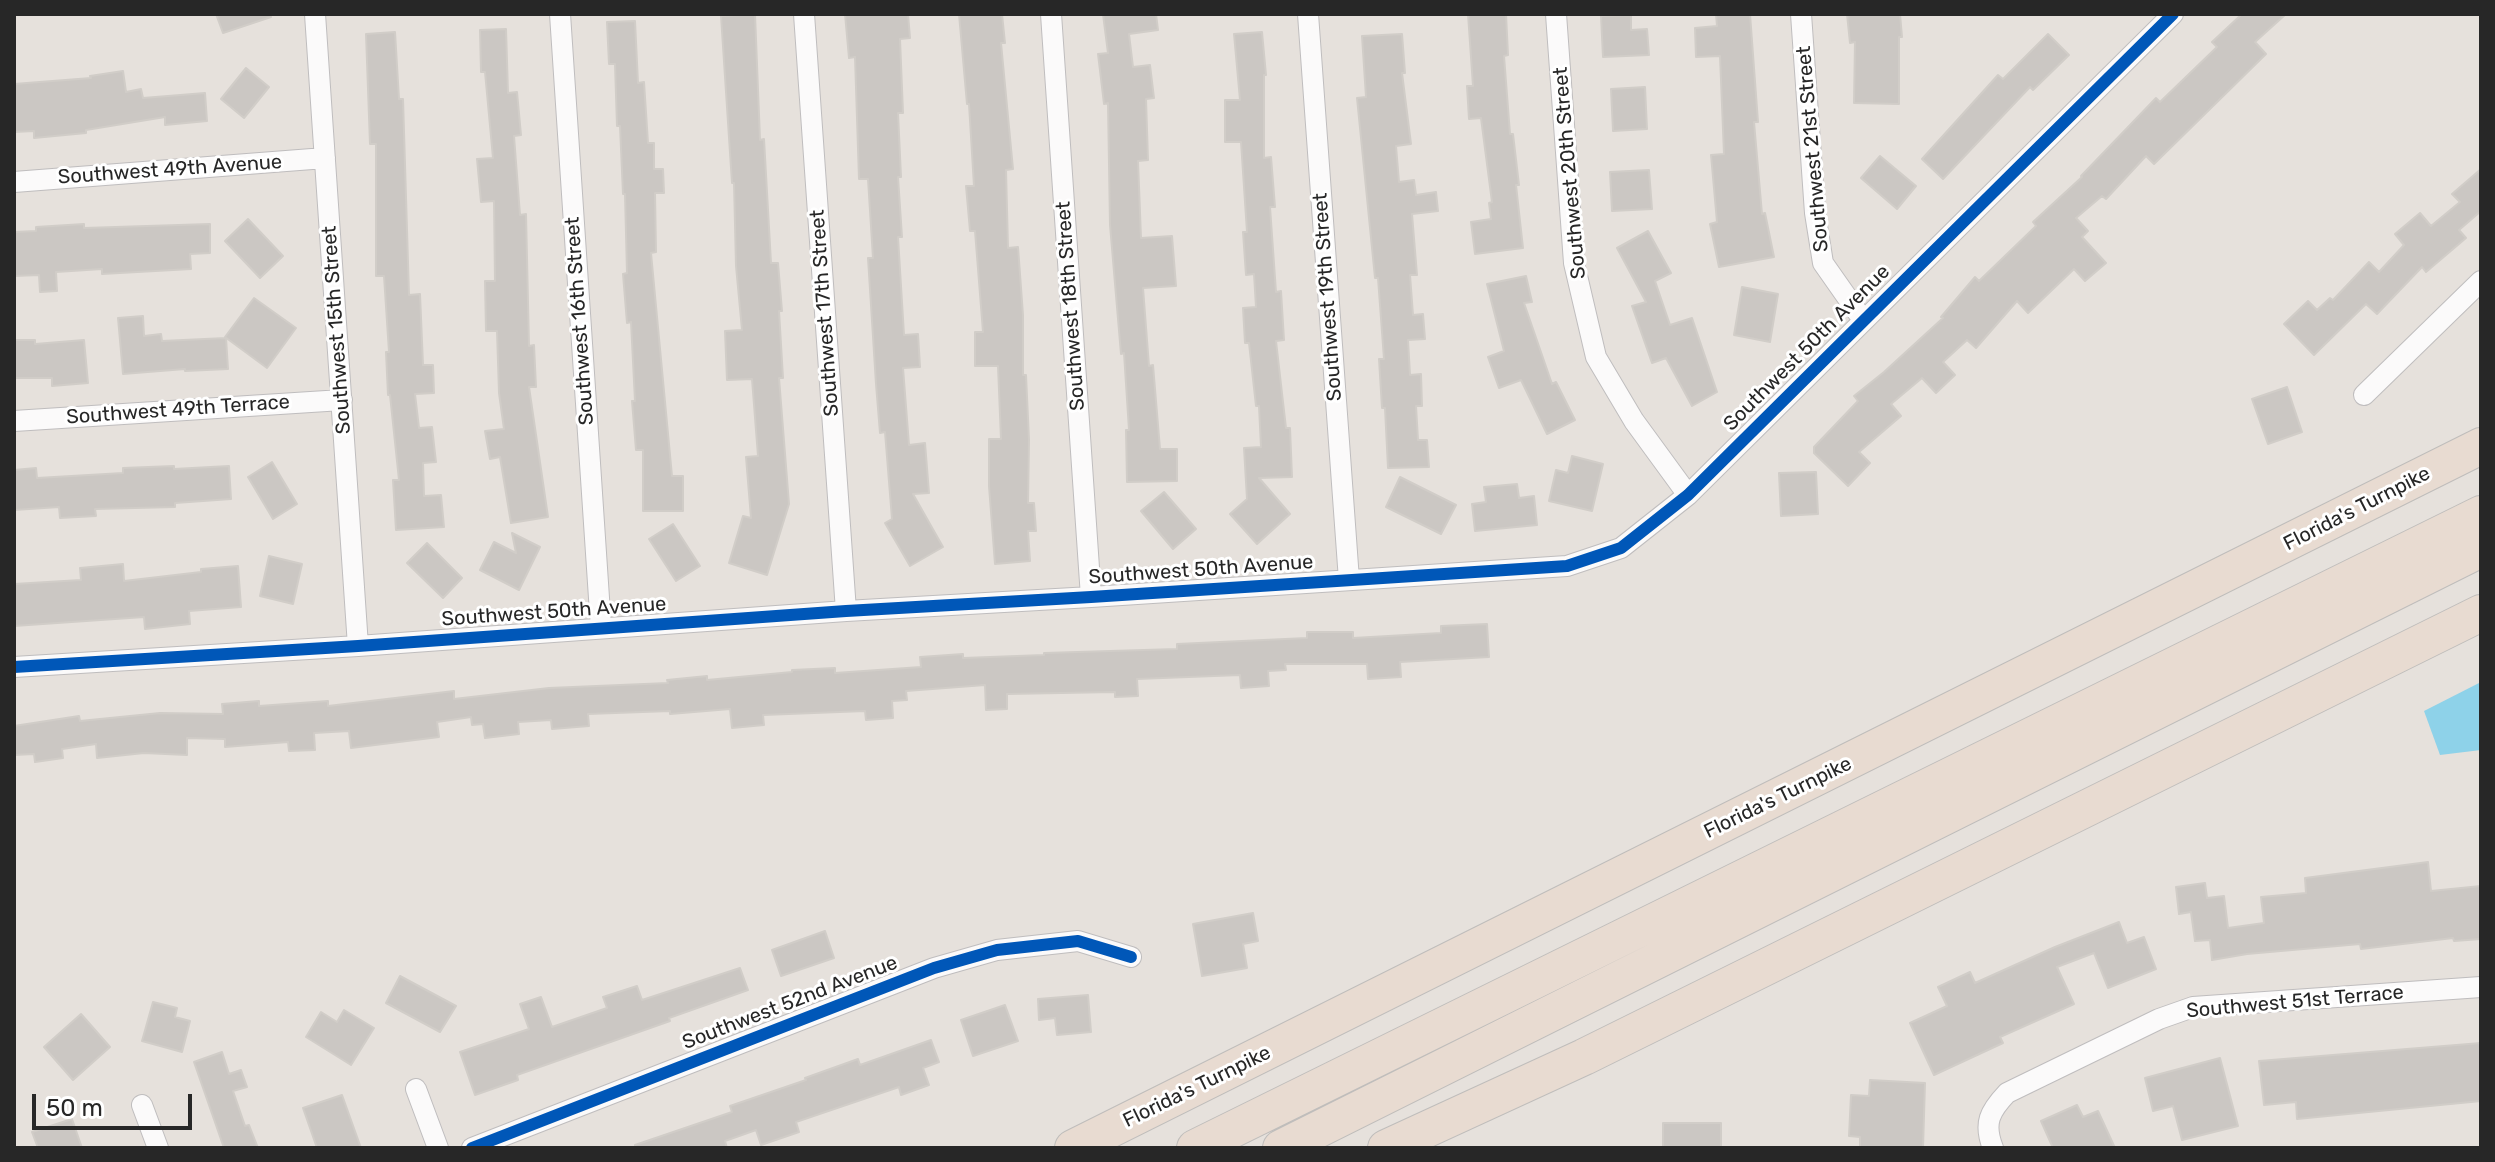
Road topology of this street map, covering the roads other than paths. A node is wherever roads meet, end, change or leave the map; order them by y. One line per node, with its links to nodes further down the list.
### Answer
1 (315, 14): 9 (street, Southwest 15th Street)
2 (560, 14): 24 (street, Southwest 16th Street)
3 (804, 14): 22 (street, Southwest 17th Street)
4 (1051, 14): 21 (street, Southwest 18th Street)
5 (1308, 14): 20 (street, Southwest 19th Street)
6 (1556, 14): 17 (street, Southwest 20th Street)
7 (1801, 14): 12 (street, Southwest 21st Street)
8 (2173, 14): 12 (street, Southwest 50th Avenue)
9 (325, 158): 10 (street, Southwest 49th Avenue); 14 (street, Southwest 15th Street)
10 (14, 182)
11 (2481, 281): 13 (street)
12 (1863, 320): 17 (street, Southwest 50th Avenue)
13 (2364, 395)
14 (342, 400): 15 (street, Southwest 49th Terrace); 25 (street, Southwest 15th Street)
15 (14, 421)
16 (2481, 446): 34 (highway, Florida's Turnpike)
17 (1688, 495): 20 (street, Southwest 50th Avenue)
18 (2481, 514): 35 (highway)
19 (2481, 549): 36 (highway)
20 (1349, 580): 21 (street, Southwest 50th Avenue)
21 (1091, 597): 22 (street, Southwest 50th Avenue)
22 (846, 611): 24 (street, Southwest 50th Avenue)
23 (2481, 613): 37 (highway)
24 (601, 628): 25 (street, Southwest 50th Avenue)
25 (358, 646): 26 (street, Southwest 50th Avenue)
26 (14, 667)
27 (1131, 957): 33 (street, Southwest 52nd Avenue)
28 (2481, 987): 38 (street, Southwest 51st Terrace)
29 (416, 1089): 32 (street)
30 (142, 1105): 31 (street)
31 (158, 1148)
32 (438, 1148)
33 (472, 1148)
34 (1073, 1148)
35 (1195, 1148)
36 (1281, 1148)
37 (1386, 1148)
38 (1993, 1148)

